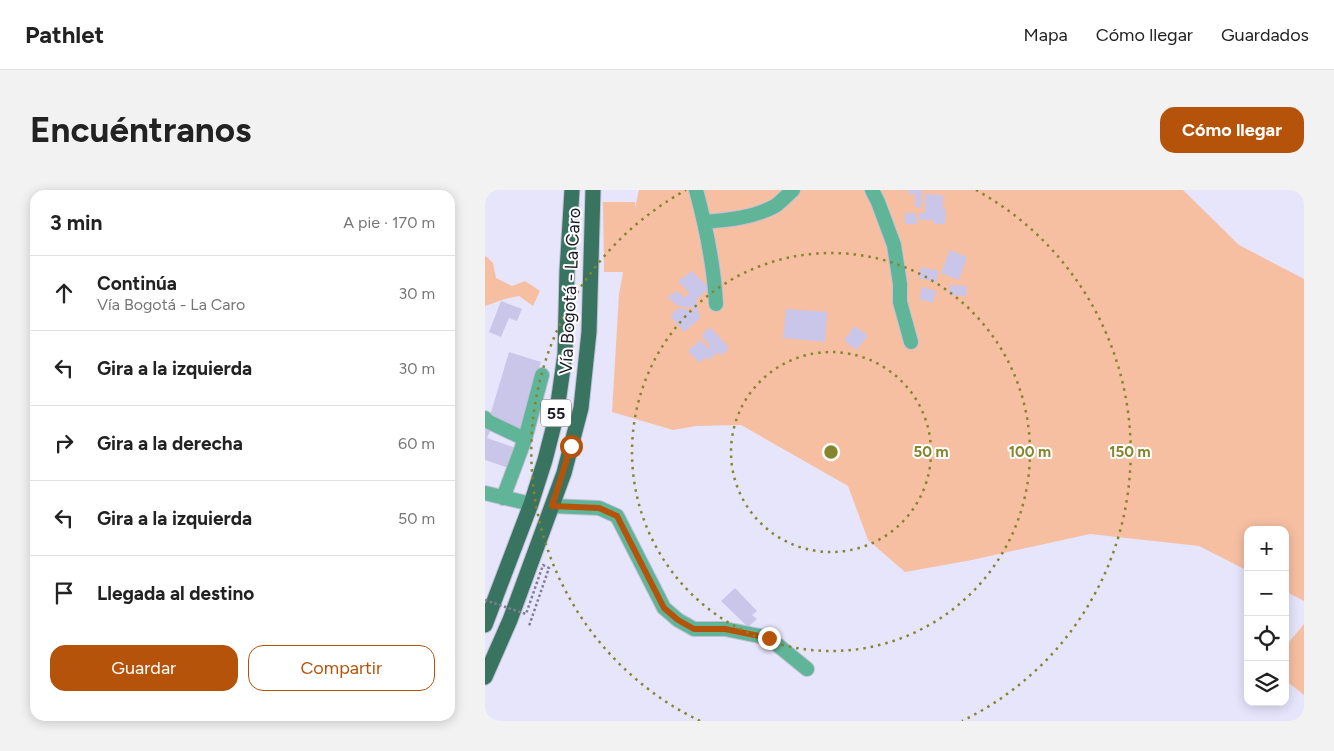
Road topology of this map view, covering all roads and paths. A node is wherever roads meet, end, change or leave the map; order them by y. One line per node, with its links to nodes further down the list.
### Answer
1 (572, 190): 14 (main road, Vía Bogotá - La Caro / 55)
2 (593, 190): 15 (main road, Vía Bogotá - La Caro / 55)
3 (696, 190): 6 (street)
4 (793, 190): 6 (street)
5 (872, 190): 8 (street)
6 (705, 222): 7 (street)
7 (716, 304)
8 (911, 342)
9 (542, 375): 11 (street)
10 (485, 418): 11 (street)
11 (525, 439): 13 (street)
12 (485, 493): 13 (street)
13 (503, 498): 14 (street)
14 (531, 504): 17 (main road, Vía Bogotá - La Caro / 55)
15 (552, 506): 19 (street); 20 (main road, Vía Bogotá - La Caro / 55)
16 (485, 600): 18 (path, bridge)
17 (485, 625)
18 (529, 626)
19 (807, 669)
20 (485, 677)

